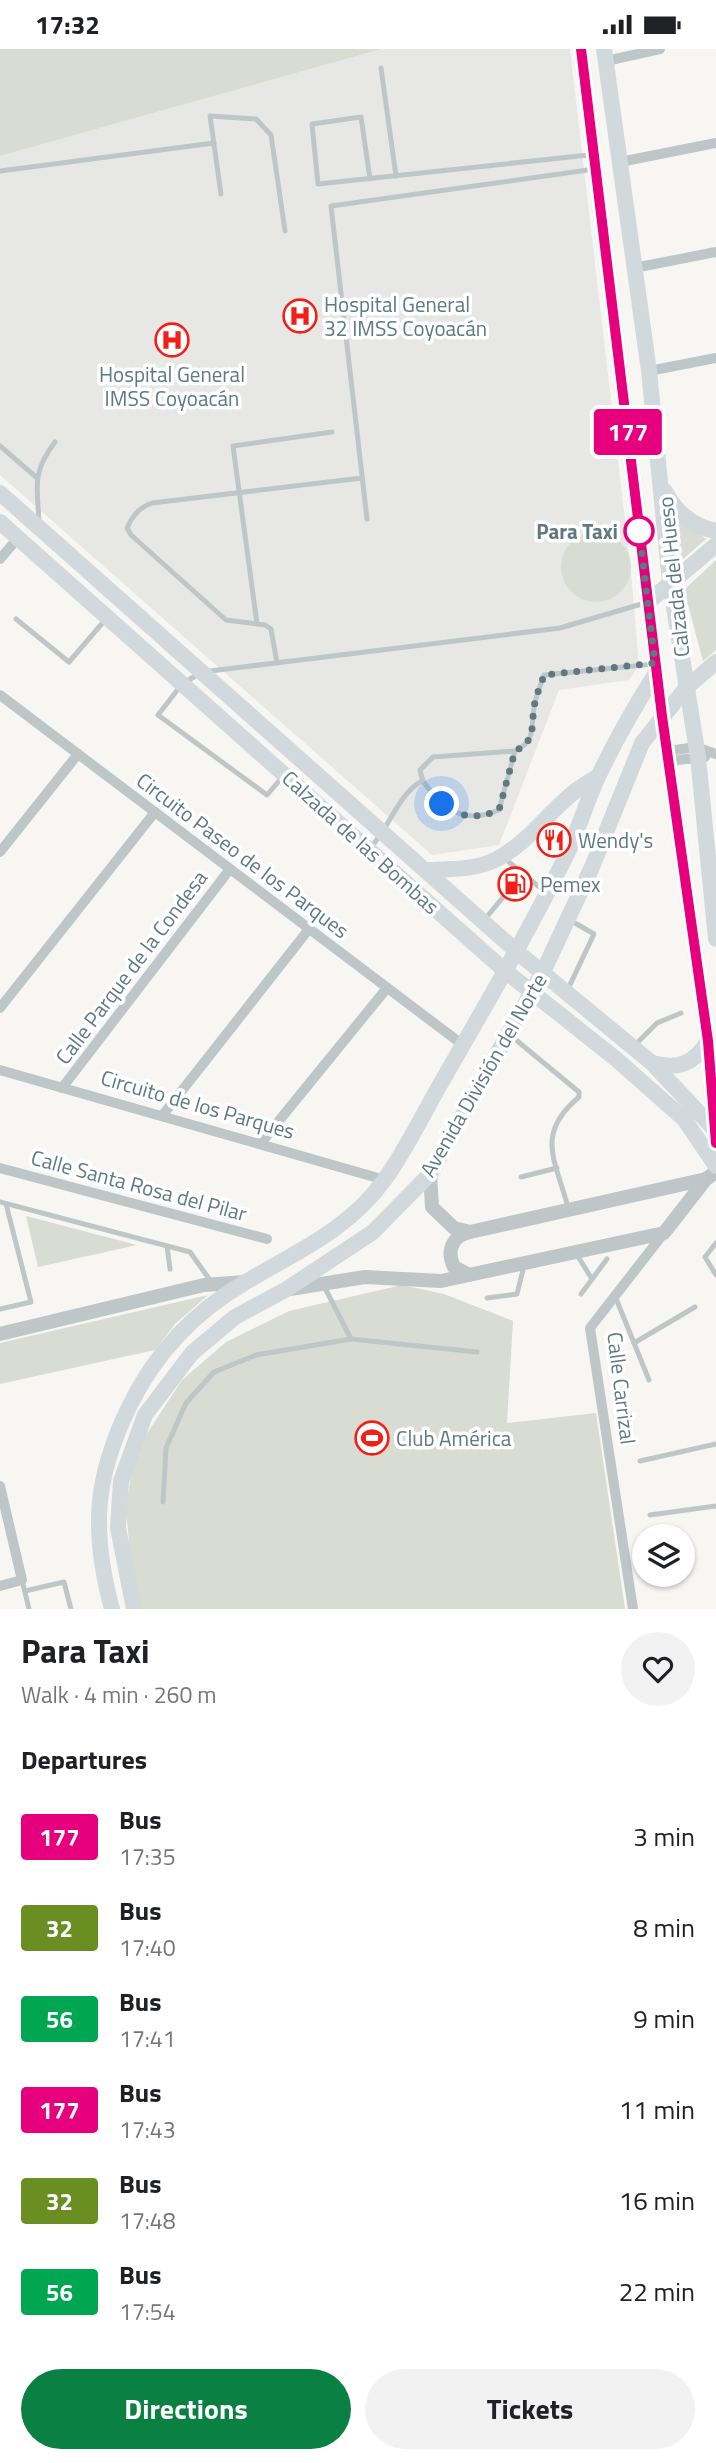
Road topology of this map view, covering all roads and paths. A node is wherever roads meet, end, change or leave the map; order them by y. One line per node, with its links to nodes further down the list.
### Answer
1 (581, 49): 7 (main road, Calzada del Hueso)
2 (660, 49): 3 (street)
3 (605, 55): 8 (main road, Calzada del Hueso)
4 (381, 68): 10 (lane)
5 (716, 142): 8 (street)
6 (214, 143): 9 (lane); 12 (lane); 13 (lane)
7 (595, 162): 10 (lane); 23 (lane); 35 (main road, Calzada del Hueso)
8 (620, 162): 15 (main road, Calzada del Hueso)
9 (0, 171)
10 (396, 176): 11 (lane)
11 (370, 179): 11 (lane)
12 (221, 194)
13 (285, 231)
14 (716, 252): 15 (street)
15 (634, 268): 17 (main road, Calzada del Hueso)
16 (715, 358): 17 (street); 18 (street)
17 (649, 371): 24 (main road, Calzada del Hueso)
18 (716, 371)
19 (332, 432): 25 (lane)
20 (54, 442): 22 (lane)
21 (0, 446): 22 (lane)
22 (36, 477): 29 (lane)
23 (362, 478): 25 (lane); 27 (lane)
24 (663, 486): 30 (main road); 34 (main road, Calzada del Hueso)
25 (241, 492): 38 (lane); 38 (lane)
26 (0, 493): 29 (main road, Calzada de las Bombas)
27 (367, 519)
28 (0, 522): 31 (main road, Calzada de las Bombas)
29 (40, 528): 42 (main road, Calzada de las Bombas)
30 (716, 531)
31 (18, 538): 33 (street); 36 (main road, Calzada de las Bombas)
32 (716, 545): 34 (main road)
33 (0, 559)
34 (670, 582): 35 (main road); 44 (main road, Calzada del Hueso)
35 (648, 603): 39 (lane); 41 (main road, Calzada del Hueso)
36 (107, 617): 37 (lane); 43 (main road, Calzada de las Bombas)
37 (16, 619)
38 (257, 624): 39 (lane)
39 (276, 663): 42 (lane)
40 (716, 663): 44 (main road, Avenida División del Norte)
41 (656, 668): 46 (main road, Calzada del Hueso); 47 (lane); 53 (main road, Avenida División del Norte)
42 (202, 672): 43 (lane); 56 (main road, Calzada de las Bombas)
43 (182, 684): 52 (main road, Calzada de las Bombas); 52 (lane)
44 (686, 688): 46 (main road, Avenida División del Norte); 48 (main road, Calzada del Hueso)
45 (1, 696): 49 (street, Circuito Paseo de los Parques)
46 (662, 716): 50 (main road, Calzada del Hueso); 64 (main road, Avenida División del Norte)
47 (515, 751): 54 (lane); 54 (lane)
48 (697, 752): 50 (street); 51 (street); 67 (main road, Calzada del Hueso)
49 (78, 754): 55 (street, Circuito Paseo de los Parques); 58 (street)
50 (668, 756): 77 (main road, Calzada del Hueso)
51 (716, 756)
52 (284, 774): 57 (main road, Calzada de las Bombas)
53 (598, 777): 59 (main road); 63 (main road, Avenida División del Norte)
54 (422, 781): 56 (lane)
55 (155, 812): 60 (street, Circuito Paseo de los Parques); 74 (street)
56 (385, 832): 57 (lane); 61 (main road, Calzada de las Bombas)
57 (369, 850): 69 (main road, Calzada de las Bombas)
58 (0, 852)
59 (502, 855): 61 (main road); 62 (lane)
60 (230, 869): 66 (street, Circuito Paseo de los Parques); 82 (street, Calle Parque de la Condesa)
61 (428, 870): 65 (main road, Calzada de las Bombas)
62 (523, 873): 63 (lane); 65 (lane)
63 (547, 893): 68 (main road, Avenida División del Norte)
64 (568, 919): 70 (main road, Avenida División del Norte); 73 (lane)
65 (484, 921): 68 (main road, Calzada de las Bombas)
66 (309, 929): 71 (street, Circuito Paseo de los Parques); 83 (street)
67 (716, 939)
68 (516, 951): 69 (main road, Avenida División del Norte); 70 (main road, Calzada de las Bombas)
69 (504, 970): 72 (main road, Calzada de las Bombas); 78 (main road, Avenida División del Norte)
70 (543, 972): 72 (main road, Avenida División del Norte); 73 (main road, Calzada de las Bombas)
71 (387, 988): 78 (street, Circuito Paseo de los Parques); 85 (street)
72 (531, 991): 76 (main road, Avenida División del Norte); 88 (main road, Calzada de las Bombas)
73 (566, 992): 79 (main road, Calzada de las Bombas)
74 (0, 1008)
75 (681, 1013): 79 (lane)
76 (507, 1033): 87 (lane); 89 (main road, Avenida División del Norte)
77 (708, 1041): 80 (main road); 84 (main road, Calzada del Hueso)
78 (463, 1045): 91 (main road, Avenida División del Norte)
79 (633, 1047): 80 (main road, Calzada de las Bombas)
80 (652, 1063): 84 (main road, Calzada de las Bombas)
81 (0, 1070): 82 (street, Circuito de los Parques)
82 (62, 1088): 83 (street, Circuito de los Parques)
83 (162, 1116): 85 (street, Circuito de los Parques)
84 (715, 1134)
85 (260, 1144): 91 (street, Circuito de los Parques)
86 (0, 1168): 96 (street, Calle Santa Rosa del Pilar)
87 (557, 1168): 90 (lane); 93 (lane)
88 (713, 1173): 93 (street); 95 (street, Calle Carrizal)
89 (430, 1174): 94 (street); 107 (main road, Avenida División del Norte)
90 (521, 1177)
91 (384, 1179): 108 (main road, Avenida División del Norte)
92 (3, 1203): 98 (lane); 113 (lane)
93 (569, 1210): 94 (street)
94 (470, 1232): 103 (street)
95 (664, 1233): 99 (street); 110 (street, Calle Carrizal)
96 (267, 1239)
97 (716, 1243): 104 (lane)
98 (167, 1246): 102 (lane); 108 (lane)
99 (575, 1252): 101 (street); 105 (lane)
100 (607, 1259): 105 (lane)
101 (524, 1263): 103 (street); 111 (lane)
102 (170, 1269)
103 (469, 1275): 106 (street)
104 (716, 1275)
105 (592, 1279): 109 (lane)
106 (322, 1282): 107 (street); 115 (lane)
107 (286, 1289): 130 (main road, Avenida División del Norte)
108 (217, 1291): 114 (street); 129 (main road, Avenida División del Norte)
109 (581, 1294)
110 (615, 1296): 116 (lane); 131 (street, Calle Carrizal)
111 (487, 1298)
112 (695, 1307): 116 (lane)
113 (0, 1309)
114 (0, 1334)
115 (351, 1339): 117 (lane); 122 (lane)
116 (634, 1343): 118 (lane)
117 (477, 1352)
118 (649, 1380)
119 (716, 1444): 120 (lane)
120 (640, 1461)
121 (0, 1486): 126 (street)
122 (163, 1502)
123 (716, 1506): 124 (lane)
124 (650, 1515)
125 (0, 1585): 126 (street)
126 (23, 1586): 127 (lane); 128 (lane)
127 (29, 1609)
128 (71, 1609)
129 (112, 1609)
130 (134, 1609)
131 (633, 1609)

